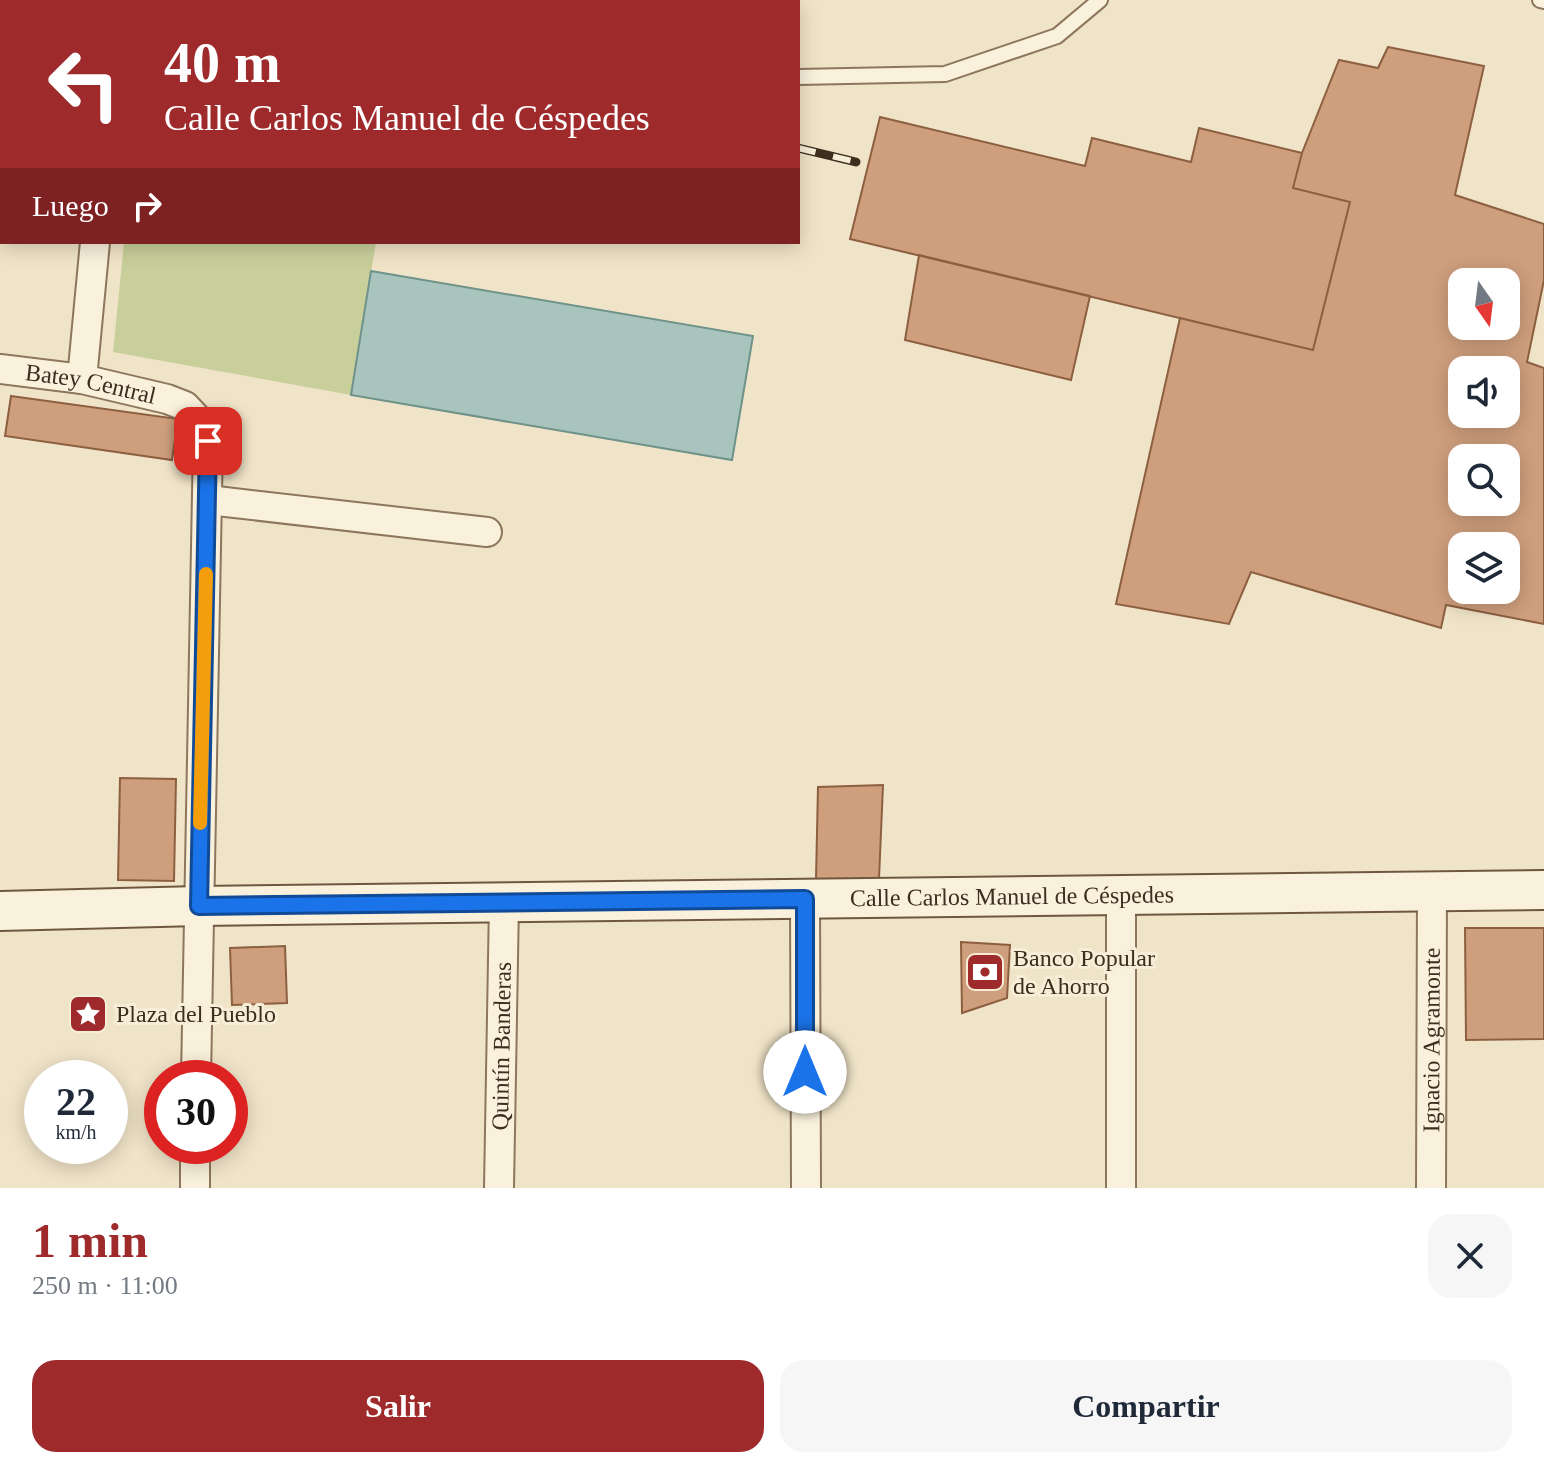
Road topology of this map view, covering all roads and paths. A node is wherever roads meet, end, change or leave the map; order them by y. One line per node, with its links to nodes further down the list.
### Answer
1 (1100, 0): 2 (lane)
2 (800, 77)
3 (95, 244): 5 (street)
4 (0, 369): 5 (street, Batey Central)
5 (82, 379): 6 (street, Batey Central)
6 (208, 500): 7 (street); 13 (street)
7 (487, 532)
8 (1544, 890): 9 (main road, Calle Carlos Manuel de Céspedes)
9 (1432, 891): 10 (main road, Calle Carlos Manuel de Céspedes); 21 (street, Ignacio Agramonte)
10 (1121, 895): 11 (main road, Calle Carlos Manuel de Céspedes); 20 (street)
11 (805, 899): 12 (main road, Calle Carlos Manuel de Céspedes); 19 (street)
12 (504, 902): 13 (main road, Calle Carlos Manuel de Céspedes); 18 (street, Quintín Banderas)
13 (199, 906): 14 (main road, Calle Carlos Manuel de Céspedes); 15 (street)
14 (0, 911)
15 (196, 1060)
16 (195, 1164): 17 (street)
17 (195, 1188)
18 (499, 1188)
19 (806, 1188)
20 (1121, 1188)
21 (1431, 1188)

